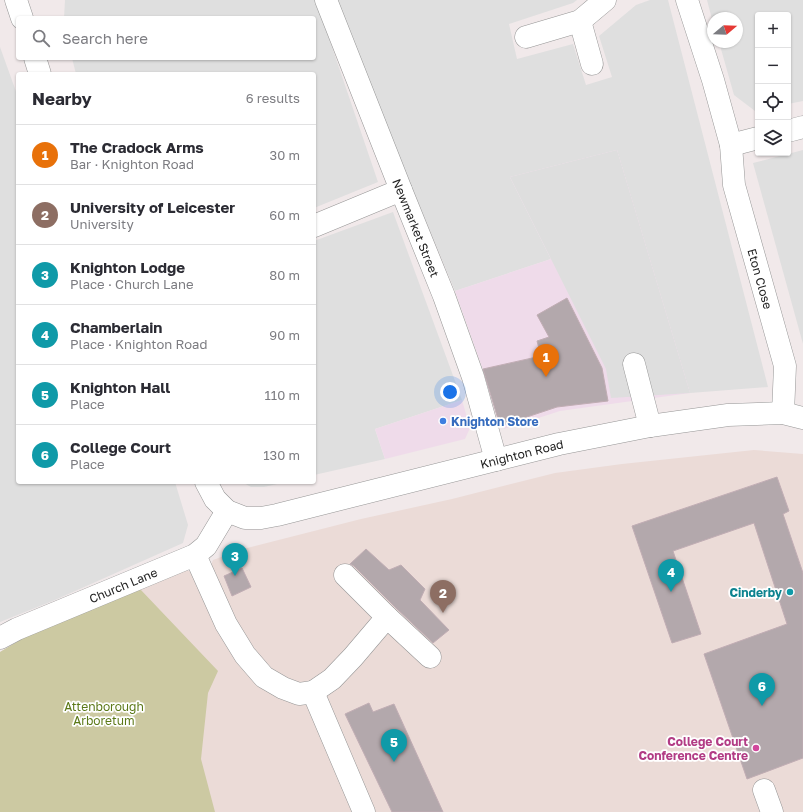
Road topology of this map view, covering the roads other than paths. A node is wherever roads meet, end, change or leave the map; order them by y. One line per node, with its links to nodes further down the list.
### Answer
1 (16, 0): 5 (street)
2 (326, 0): 15 (street, Newmarket Street)
3 (605, 0): 6 (street)
4 (687, 0): 14 (street, Eton Close)
5 (21, 16)
6 (580, 21): 7 (street); 9 (street)
7 (526, 37)
8 (36, 60): 10 (street)
9 (592, 64)
10 (39, 72)
11 (803, 127): 12 (street)
12 (791, 129)
13 (755, 139): 14 (street)
14 (731, 145): 18 (street, Eton Close)
15 (401, 190): 16 (street); 20 (street, Newmarket Street)
16 (316, 225)
17 (634, 364): 19 (street)
18 (793, 416): 19 (street, Knighton Road)
19 (650, 426): 20 (street, Knighton Road)
20 (496, 460): 22 (street, Knighton Road)
21 (207, 484): 22 (street)
22 (236, 514): 23 (street, Church Lane)
23 (190, 558): 26 (street, Church Lane); 28 (street)
24 (345, 575): 25 (street)
25 (387, 616): 27 (street); 28 (street)
26 (0, 638)
27 (430, 657)
28 (313, 692): 30 (street)
29 (764, 790): 31 (street)
30 (364, 812)
31 (772, 812)

